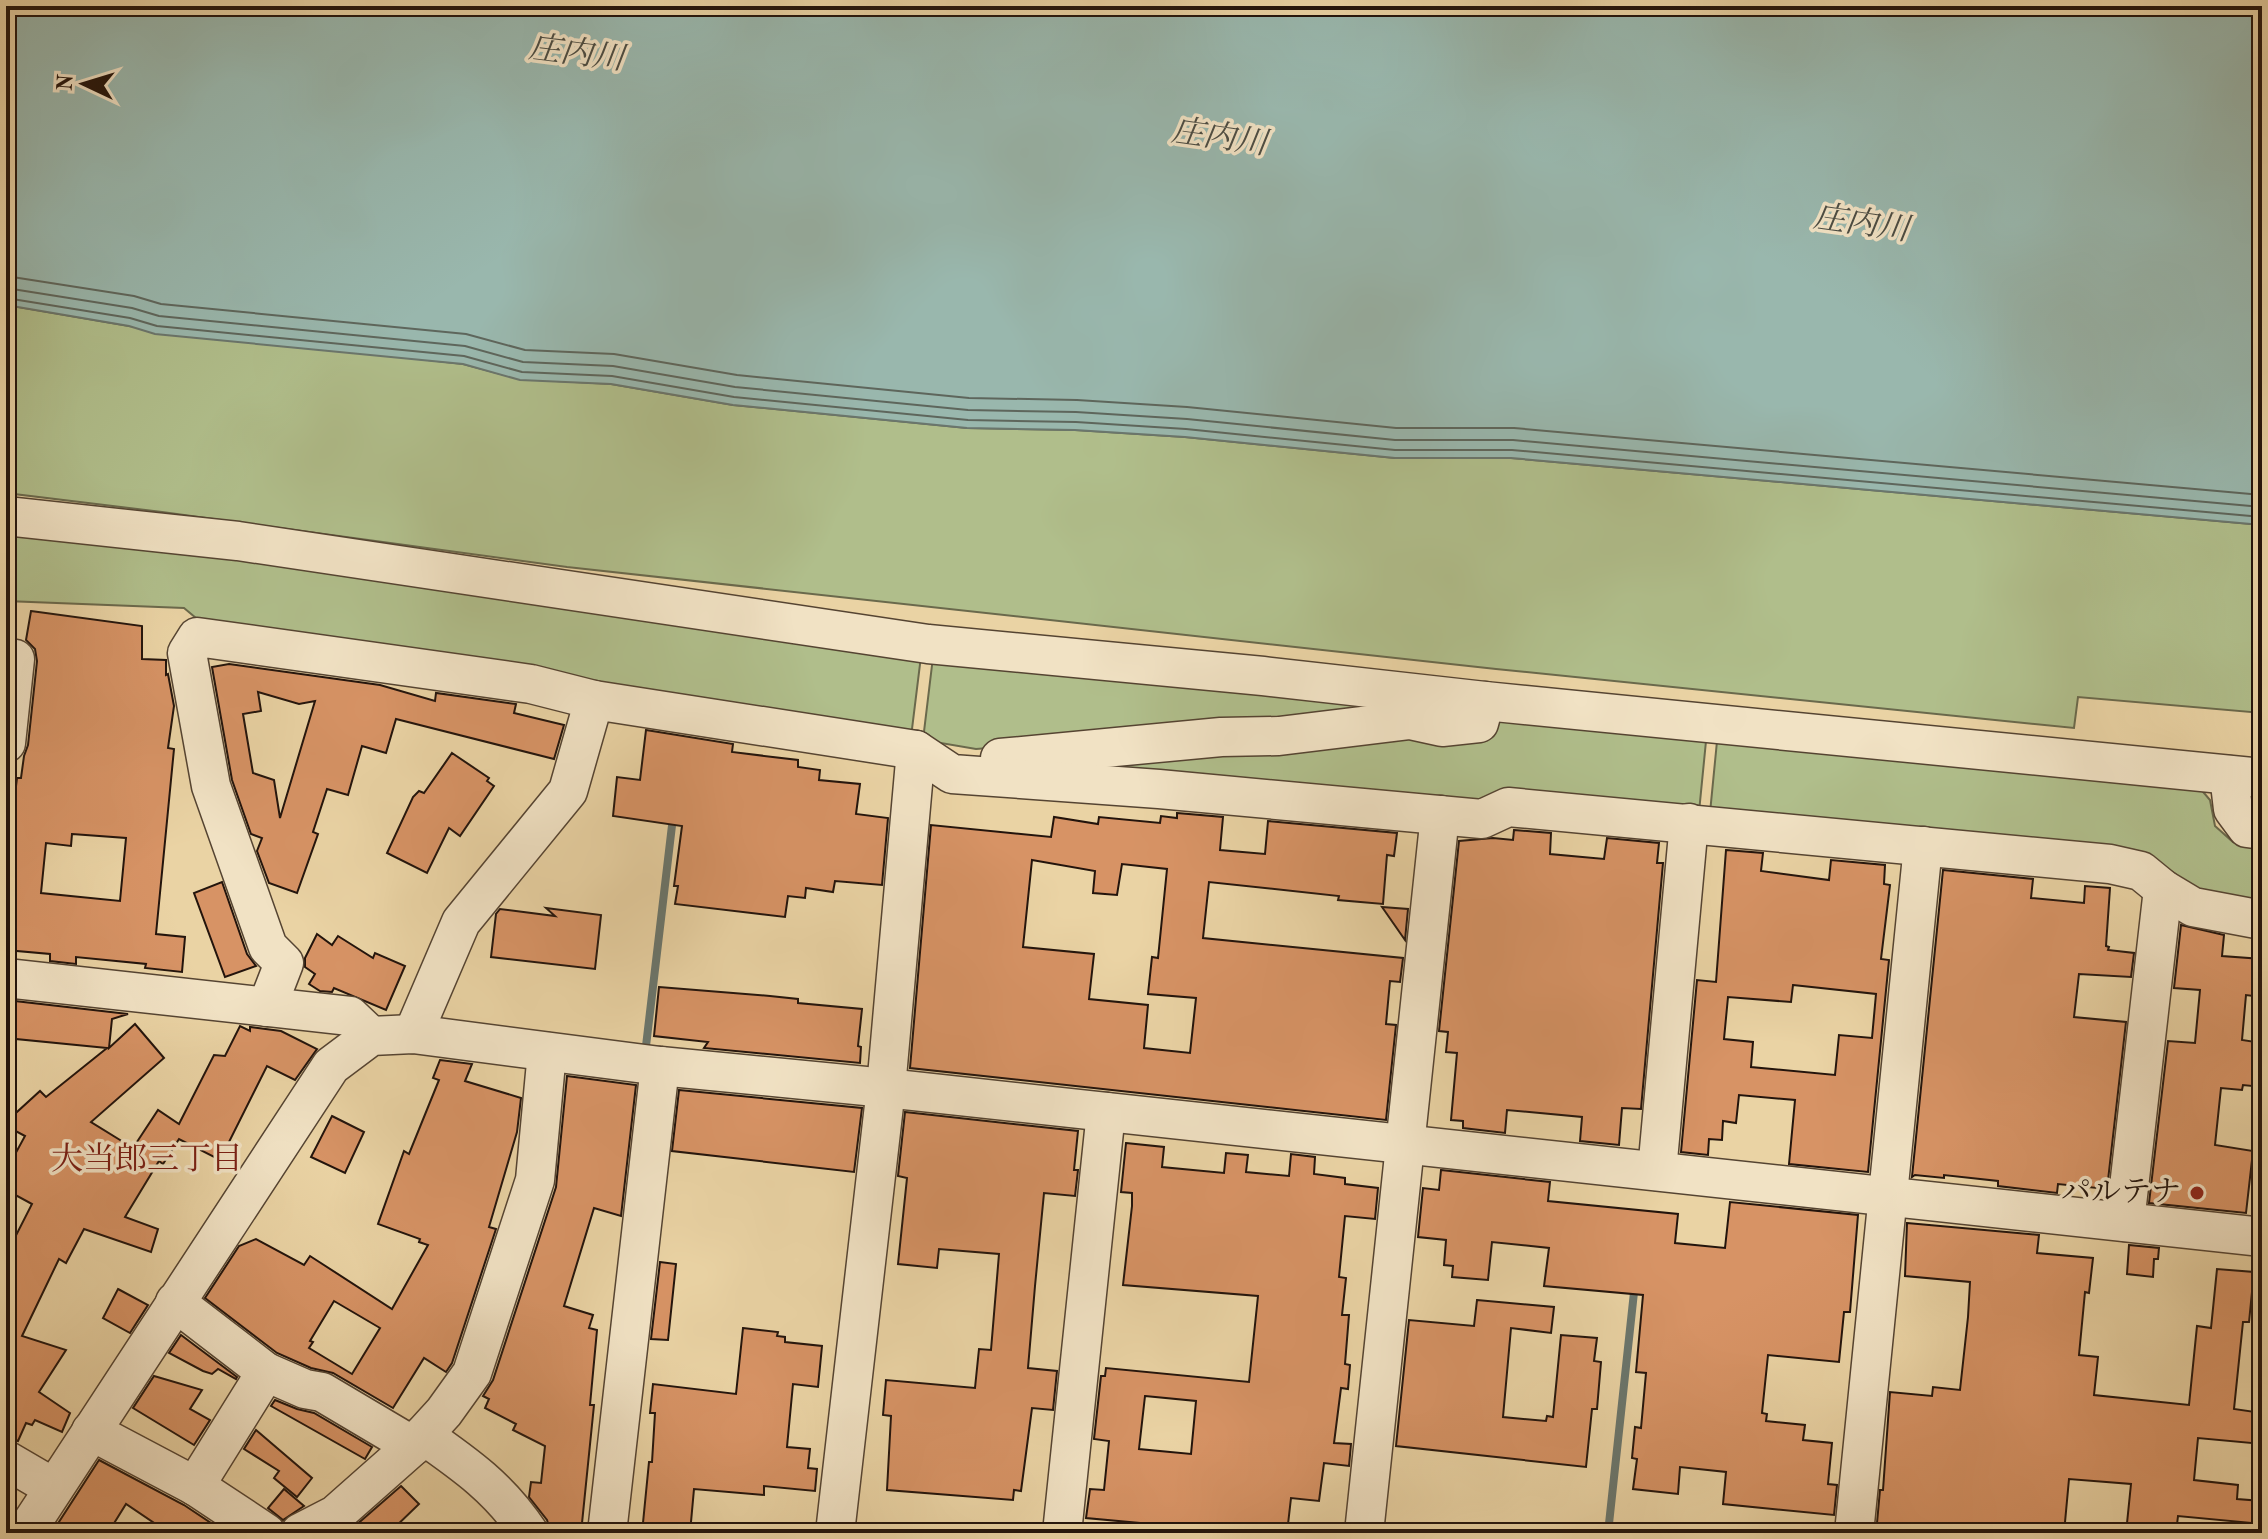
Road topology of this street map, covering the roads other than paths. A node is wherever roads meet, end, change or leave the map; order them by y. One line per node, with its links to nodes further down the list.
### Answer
1 (6, 516): 4 (street)
2 (15, 659): 5 (street)
3 (594, 700): 6 (street); 16 (street); 17 (street)
4 (1485, 701): 7 (street); 8 (street)
5 (6, 743)
6 (916, 750): 7 (street); 21 (street)
7 (952, 774): 9 (street)
8 (2246, 776): 11 (street)
9 (1440, 815): 10 (street); 23 (street)
10 (1689, 823): 12 (street); 24 (street)
11 (2262, 830)
12 (1923, 846): 13 (street); 25 (street)
13 (2163, 889): 14 (street); 26 (street)
14 (2262, 920)
15 (6, 978): 16 (street)
16 (267, 1007): 18 (street)
17 (413, 1034): 18 (street); 19 (street)
18 (371, 1036): 28 (street)
19 (547, 1052): 20 (street); 31 (street)
20 (660, 1066): 21 (street); 40 (street)
21 (886, 1088): 22 (street); 41 (street)
22 (1106, 1112): 23 (street); 42 (street)
23 (1405, 1145): 24 (street); 43 (street)
24 (1657, 1171): 25 (street)
25 (1889, 1197): 26 (street); 44 (street)
26 (2125, 1222): 27 (street)
27 (2262, 1237)
28 (175, 1302): 29 (street); 30 (street)
29 (266, 1372): 31 (street); 33 (street)
30 (91, 1431): 33 (street); 34 (street)
31 (418, 1440): 35 (street); 39 (street)
32 (6, 1460): 34 (street)
33 (195, 1486): 37 (street)
34 (54, 1488): 36 (street)
35 (343, 1524): 38 (street)
36 (25, 1533)
37 (266, 1533)
38 (300, 1533)
39 (529, 1533)
40 (607, 1533)
41 (835, 1533)
42 (1062, 1533)
43 (1364, 1533)
44 (1854, 1533)

